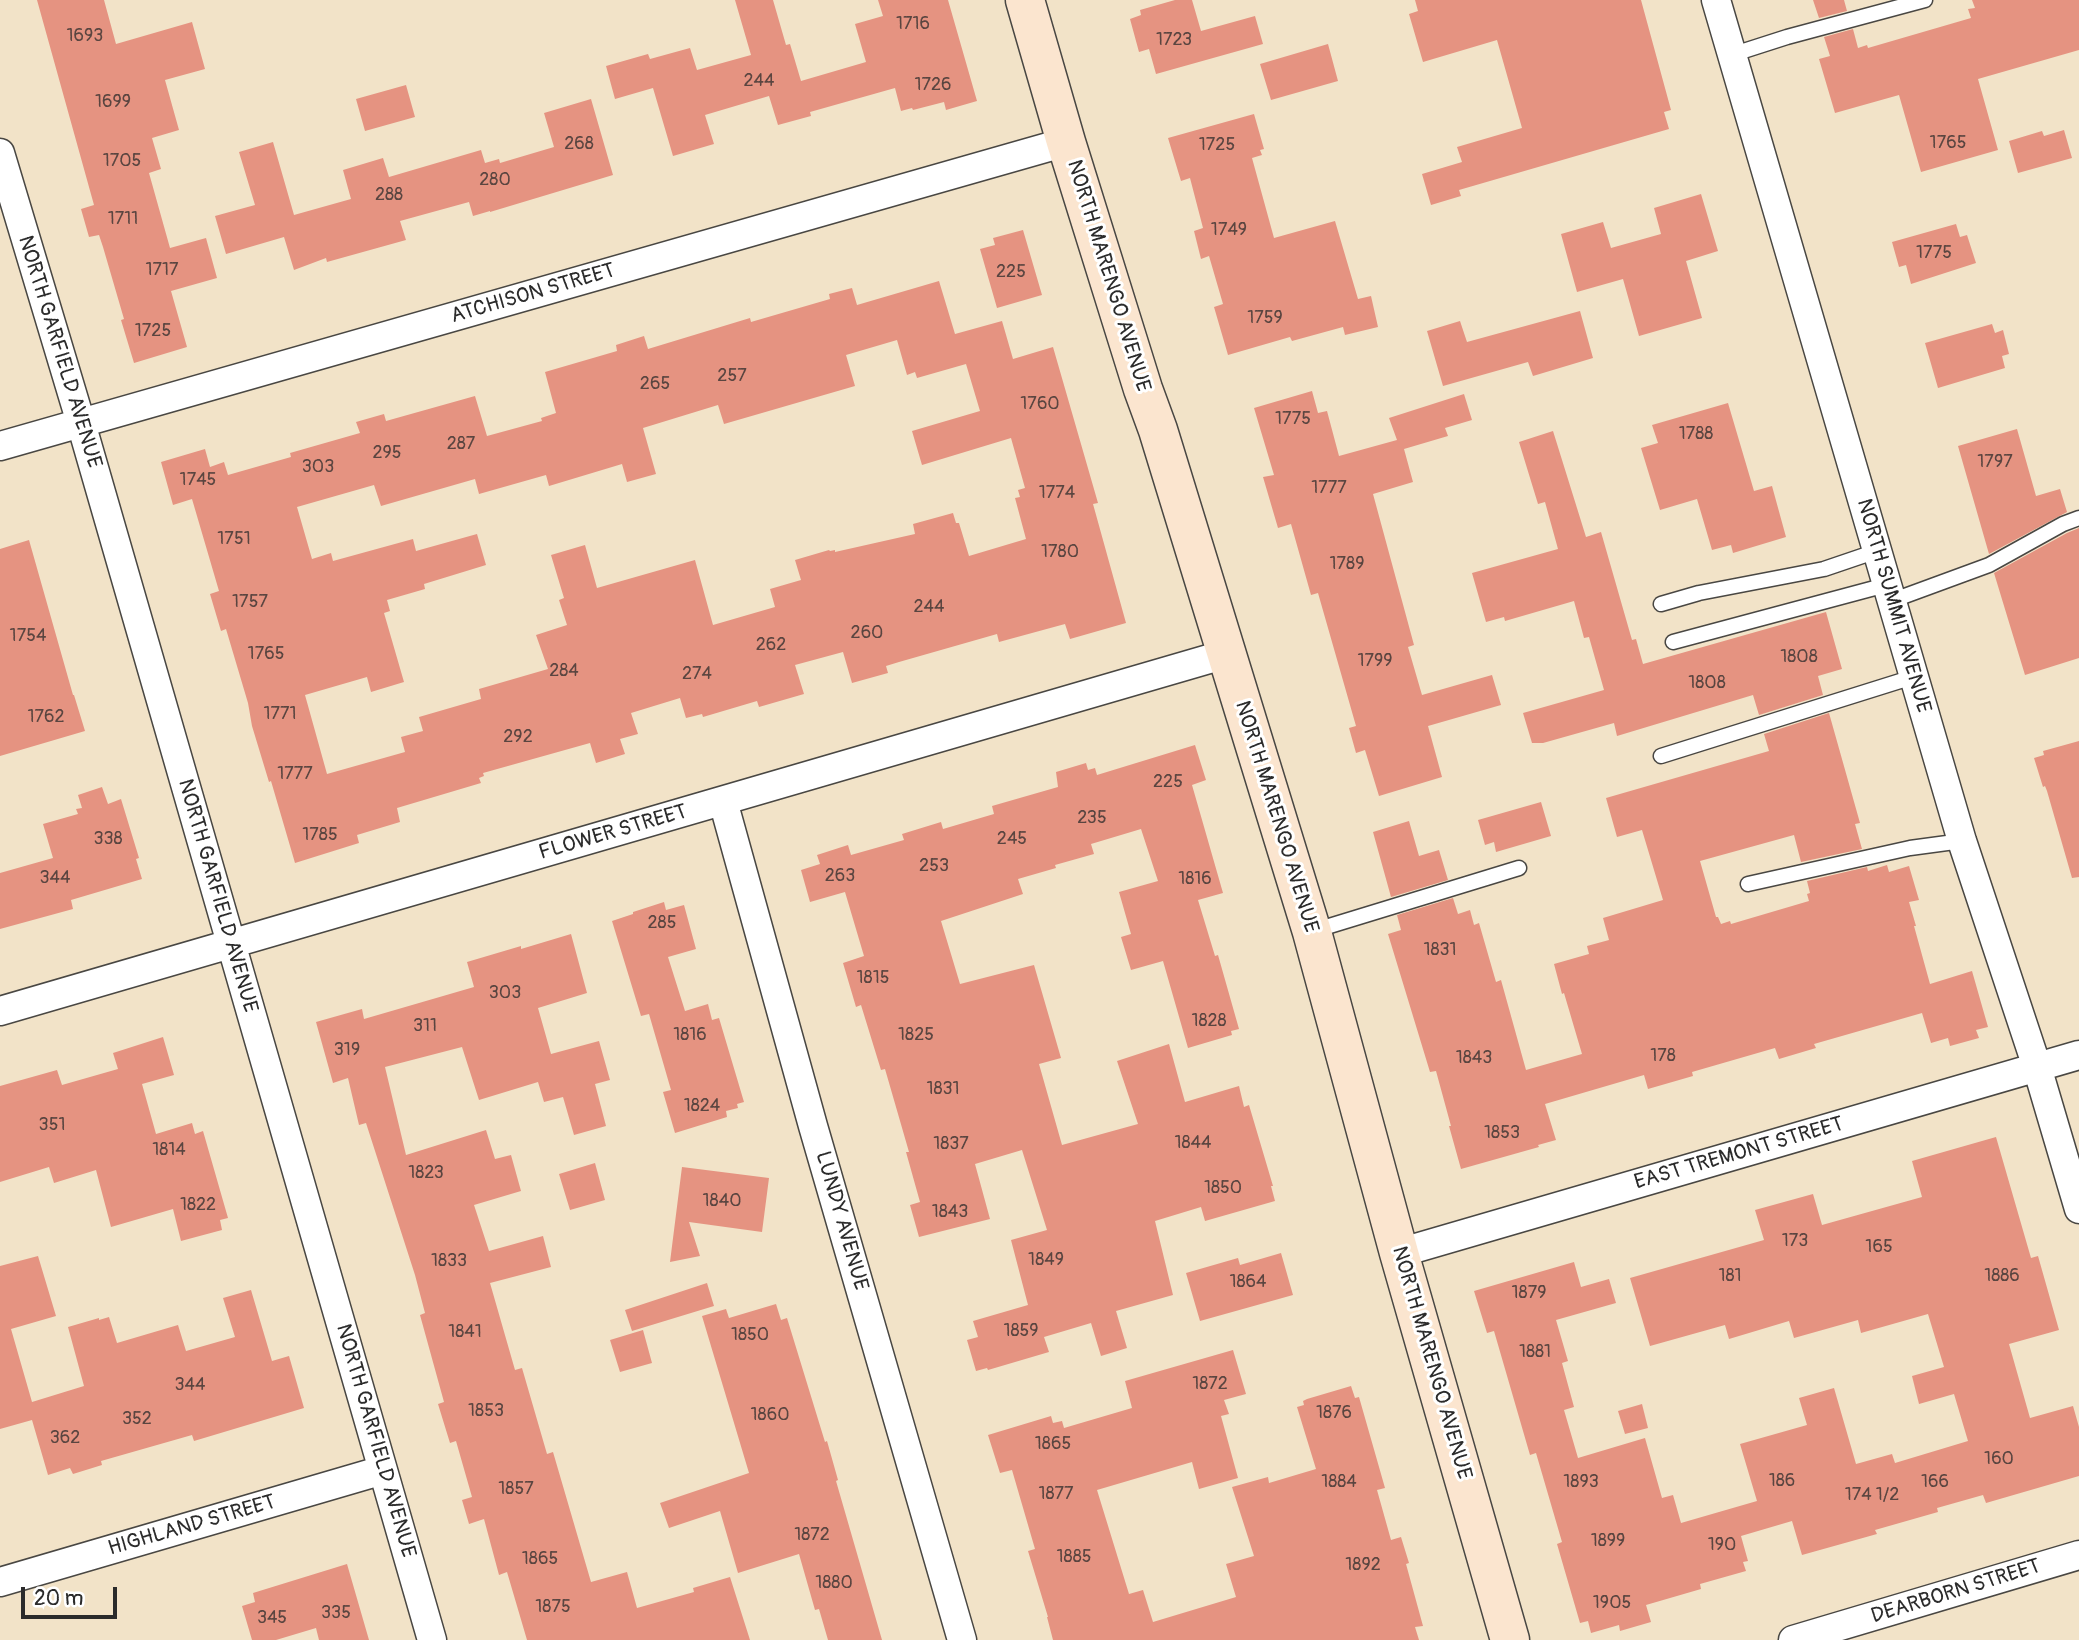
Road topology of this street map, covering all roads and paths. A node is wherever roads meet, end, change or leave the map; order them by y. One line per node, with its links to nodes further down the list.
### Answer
1 (1025, 0): 5 (street, NORTH MARENGO AVENUE)
2 (1716, 0): 4 (street, NORTH SUMMIT AVENUE)
3 (1925, 0): 4 (lane)
4 (1731, 55): 10 (street, NORTH SUMMIT AVENUE)
5 (1066, 142): 7 (street, ATCHISON STREET); 14 (street, NORTH MARENGO AVENUE)
6 (0, 153): 7 (street, NORTH GARFIELD AVENUE)
7 (81, 423): 8 (street, ATCHISON STREET); 22 (street, NORTH GARFIELD AVENUE)
8 (0, 446)
9 (2079, 518): 11 (lane)
10 (1877, 551): 11 (street, NORTH SUMMIT AVENUE); 12 (lane)
11 (1889, 593): 13 (lane); 15 (street, NORTH SUMMIT AVENUE)
12 (1661, 604)
13 (1673, 642)
14 (1226, 654): 17 (street, FLOWER STREET); 21 (street, NORTH MARENGO AVENUE)
15 (1913, 677): 16 (lane); 18 (street, NORTH SUMMIT AVENUE)
16 (1661, 756)
17 (723, 801): 22 (street, FLOWER STREET); 32 (street, LUNDY AVENUE)
18 (1962, 841): 20 (lane); 25 (street, NORTH SUMMIT AVENUE)
19 (1519, 868): 21 (lane)
20 (1748, 884)
21 (1312, 932): 27 (street, NORTH MARENGO AVENUE)
22 (231, 944): 23 (street, FLOWER STREET); 28 (street, NORTH GARFIELD AVENUE)
23 (0, 1011)
24 (2079, 1055): 25 (street, EAST TREMONT STREET)
25 (2037, 1067): 26 (street, NORTH SUMMIT AVENUE); 27 (street, EAST TREMONT STREET)
26 (2079, 1209)
27 (1399, 1252): 33 (street, NORTH MARENGO AVENUE)
28 (383, 1470): 30 (street, HIGHLAND STREET); 31 (street, NORTH GARFIELD AVENUE)
29 (2079, 1555): 34 (street, DEARBORN STREET)
30 (0, 1582)
31 (432, 1640)
32 (962, 1640)
33 (1510, 1640)
34 (1793, 1640)

